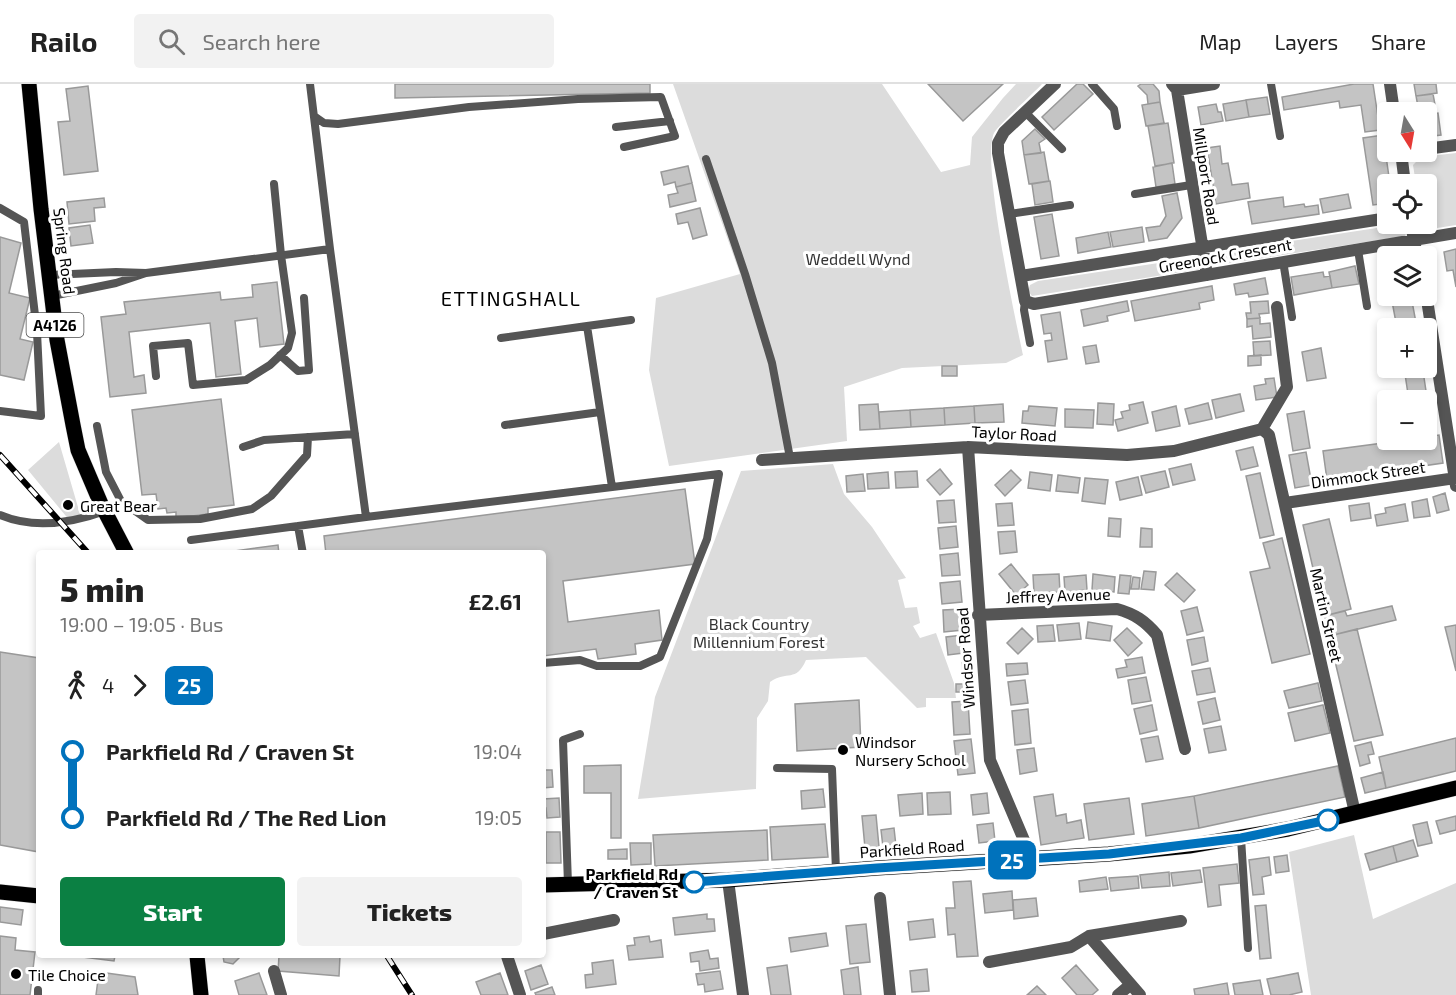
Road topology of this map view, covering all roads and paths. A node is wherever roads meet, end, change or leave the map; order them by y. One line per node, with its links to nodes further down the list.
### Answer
1 (29, 84): 38 (main road, Spring Road / A4126)
2 (310, 84): 11 (lane)
3 (1055, 84): 10 (street)
4 (1092, 84): 13 (lane)
5 (1214, 84): 8 (street)
6 (1271, 84): 15 (lane)
7 (1390, 84): 9 (street)
8 (1175, 87): 22 (street, Millport Road)
9 (1393, 102)
10 (1025, 112): 19 (lane); 26 (street)
11 (314, 116): 12 (lane); 33 (lane)
12 (670, 122): 14 (lane); 17 (lane)
13 (1117, 126)
14 (616, 127)
15 (1280, 136)
16 (1456, 145): 18 (street)
17 (624, 147)
18 (1437, 148)
19 (1062, 149)
20 (706, 159): 63 (lane)
21 (274, 184): 35 (lane)
22 (1191, 185): 23 (lane); 32 (street, Millport Road)
23 (1135, 194)
24 (1071, 205): 26 (lane)
25 (0, 208): 54 (lane)
26 (1009, 214): 40 (street)
27 (1377, 220): 32 (street, Greenock Crescent)
28 (1456, 233): 30 (street, Greenock Crescent)
29 (1413, 234): 30 (street)
30 (1414, 240): 31 (street); 34 (street, Greenock Crescent)
31 (1415, 246)
32 (1202, 247): 39 (street, Millport Road); 40 (street, Greenock Crescent)
33 (330, 249): 35 (lane); 59 (lane)
34 (1358, 250): 36 (street, Greenock Crescent); 44 (lane)
35 (281, 255): 37 (lane); 52 (lane)
36 (1283, 261): 39 (street, Greenock Crescent); 47 (lane)
37 (146, 273): 38 (lane); 41 (lane)
38 (50, 275): 41 (main road, Spring Road / A4126)
39 (1207, 275): 43 (street, Greenock Crescent)
40 (1021, 276): 43 (street)
41 (52, 296): 68 (main road, Spring Road / A4126)
42 (304, 298): 52 (lane)
43 (1025, 301): 51 (lane)
44 (1367, 306)
45 (1428, 306): 65 (street)
46 (1277, 307): 58 (street)
47 (1292, 317)
48 (631, 320): 49 (lane)
49 (587, 326): 50 (lane); 55 (lane)
50 (501, 338)
51 (1030, 343)
52 (280, 355): 53 (lane)
53 (156, 376)
54 (0, 411)
55 (600, 412): 56 (lane); 66 (lane)
56 (505, 425)
57 (97, 426): 60 (lane)
58 (1262, 429): 62 (street, Taylor Road); 67 (street, Martin Street)
59 (355, 434): 60 (lane); 70 (lane)
60 (308, 437): 61 (lane)
61 (243, 447)
62 (968, 447): 63 (street, Taylor Road); 75 (street, Windsor Road)
63 (790, 458): 64 (street, Taylor Road)
64 (762, 460)
65 (1455, 481): 67 (street, Dimmock Street)
66 (612, 487): 70 (lane); 76 (lane)
67 (1285, 503): 81 (street, Martin Street)
68 (105, 511): 69 (lane); 73 (main road, Spring Road / A4126)
69 (0, 515)
70 (366, 517): 71 (lane)
71 (298, 526): 72 (lane); 74 (lane)
72 (191, 540)
73 (125, 550)
74 (302, 550)
75 (978, 615): 78 (street, Jeffrey Avenue); 83 (street, Windsor Road)
76 (546, 663)
77 (580, 734): 86 (lane)
78 (1185, 749)
79 (777, 768): 84 (lane)
80 (1456, 788): 81 (main road, Parkfield Road)
81 (1355, 813): 82 (main road, Parkfield Road)
82 (1241, 838): 83 (main road, Parkfield Road); 95 (lane)
83 (1032, 859): 84 (main road, Parkfield Road)
84 (836, 871): 85 (main road, Parkfield Road)
85 (728, 880): 86 (main road, Parkfield Road); 104 (street)
86 (568, 884): 87 (main road, Parkfield Road)
87 (546, 885)
88 (0, 892): 89 (main road)
89 (36, 896)
90 (879, 898): 105 (street)
91 (614, 920): 93 (street)
92 (1181, 921): 94 (street)
93 (546, 933)
94 (1089, 936): 98 (street); 100 (street)
95 (1248, 948)
96 (197, 958): 101 (main road)
97 (508, 958): 103 (street)
98 (989, 962)
99 (274, 970): 102 (street)
100 (1130, 985): 106 (street); 107 (street)
101 (201, 995)
102 (281, 995)
103 (520, 995)
104 (743, 995)
105 (890, 995)
106 (1119, 995)
107 (1140, 995)

